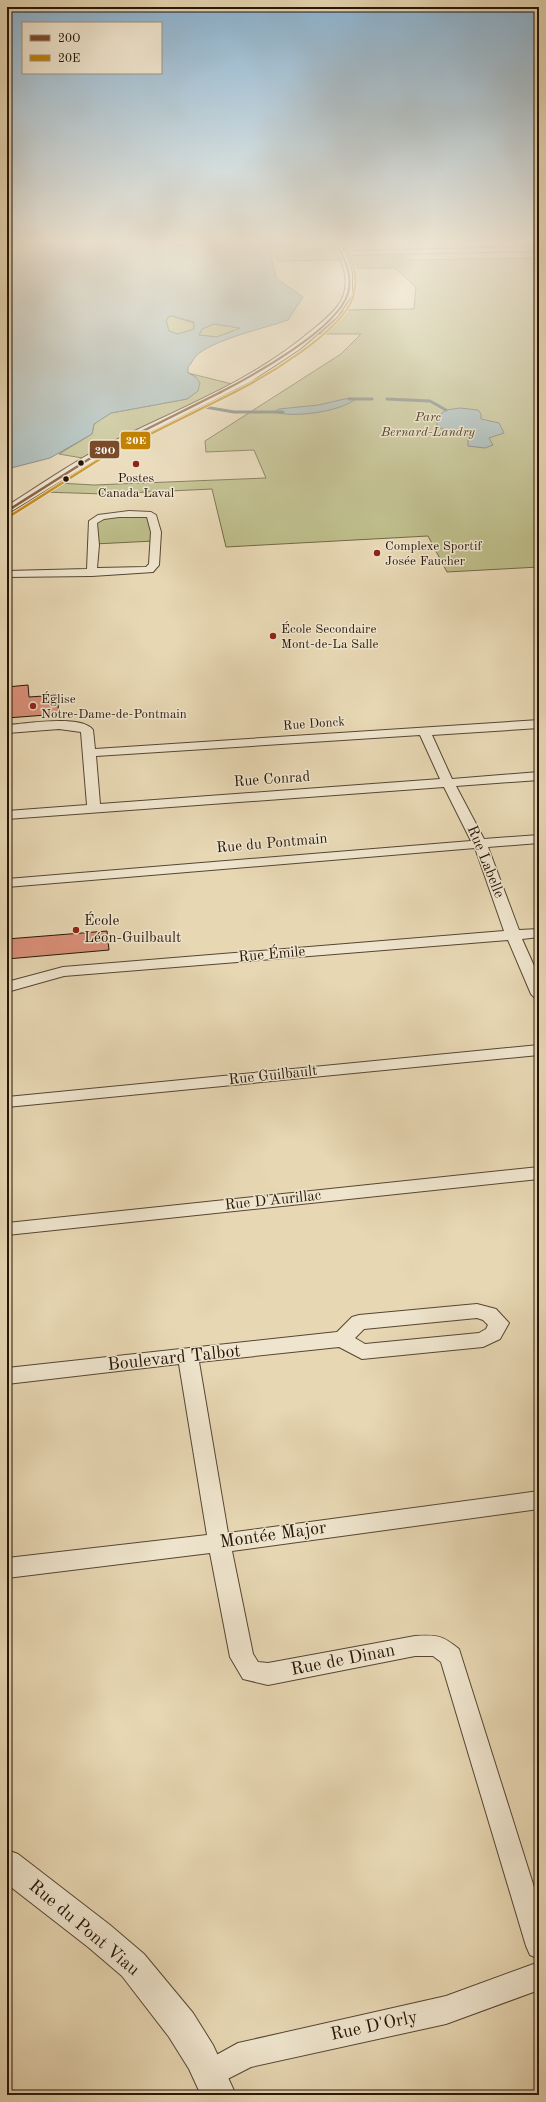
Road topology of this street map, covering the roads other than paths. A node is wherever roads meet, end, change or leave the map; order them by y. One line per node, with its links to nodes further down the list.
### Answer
1 (302, 342): 2 (street)
2 (7, 511)
3 (92, 573): 3 (street); 4 (street); 5 (street)
4 (7, 574)
5 (7, 579)
6 (539, 724): 8 (street, Rue Donck)
7 (7, 729): 9 (street)
8 (425, 732): 9 (street, Rue Donck); 11 (street, Rue Labelle)
9 (90, 753): 12 (street)
10 (539, 776): 11 (street, Rue Conrad)
11 (448, 783): 12 (street, Rue Conrad); 15 (street, Rue Labelle)
12 (94, 809): 13 (street, Rue Conrad)
13 (7, 815)
14 (539, 839): 15 (street, Rue du Pontmain)
15 (480, 844): 16 (street, Rue du Pontmain); 18 (street, Rue Labelle)
16 (7, 883)
17 (539, 934): 18 (street, Rue Émile)
18 (513, 935): 19 (street, Rue Émile); 20 (street, Rue Labelle)
19 (7, 987)
20 (539, 994)
21 (539, 1050): 22 (street, Rue Guilbault)
22 (7, 1102)
23 (539, 1173): 24 (street, Rue D'Aurillac)
24 (7, 1229)
25 (342, 1340): 25 (street); 26 (street, Boulevard Talbot)
26 (188, 1356): 27 (street, Boulevard Talbot); 29 (street, Rue de Dinan)
27 (7, 1376)
28 (539, 1500): 29 (street, Montée Major)
29 (219, 1543): 30 (street, Montée Major); 32 (street, Rue de Dinan)
30 (7, 1568)
31 (7, 1865): 34 (street, Rue du Pont Viau)
32 (539, 1946)
33 (539, 1976): 34 (street, Rue D'Orly)
34 (214, 2088)

